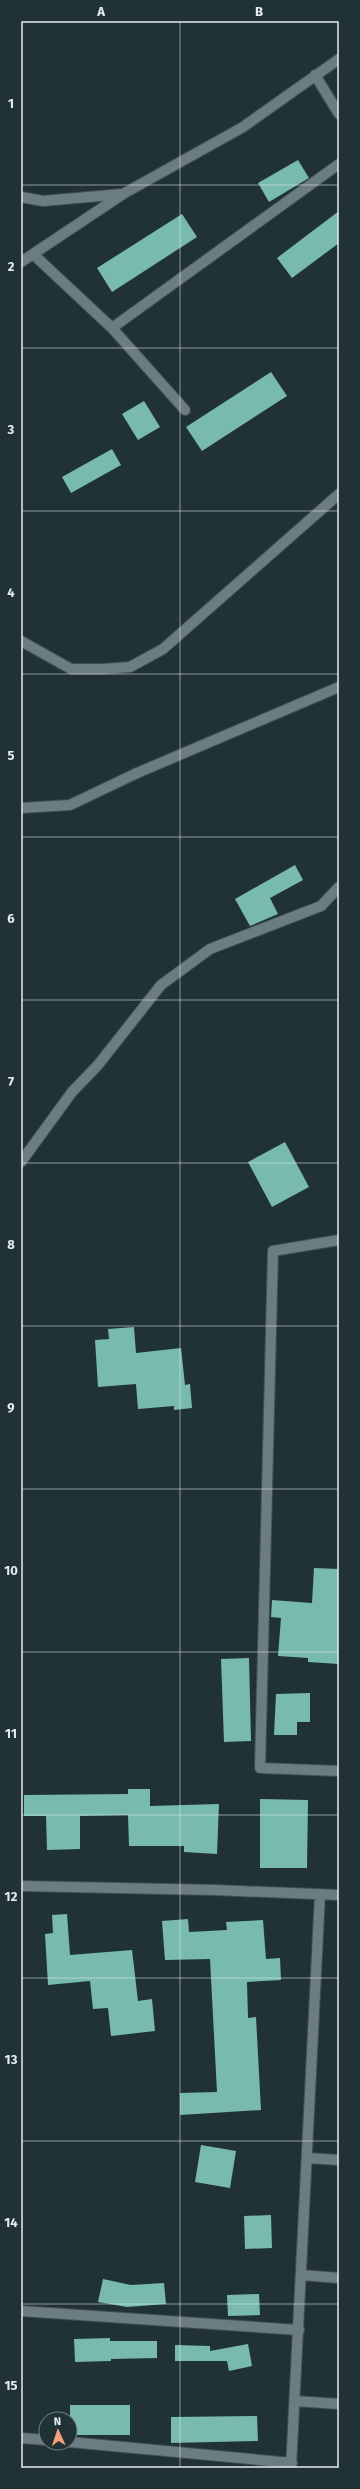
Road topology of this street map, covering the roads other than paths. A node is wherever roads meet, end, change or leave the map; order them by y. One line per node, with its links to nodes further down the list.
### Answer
1 (339, 59): 2 (street)
2 (315, 75): 3 (street); 5 (street)
3 (339, 114)
4 (339, 164): 9 (street)
5 (123, 194): 6 (street); 7 (street)
6 (21, 197)
7 (33, 254): 8 (street); 9 (street)
8 (21, 262)
9 (112, 328): 10 (street)
10 (185, 410)
11 (339, 494): 12 (street)
12 (21, 641)
13 (339, 687): 14 (street)
14 (21, 808)
15 (339, 887): 16 (street)
16 (21, 1162)
17 (339, 1240): 18 (street)
18 (339, 1771)
19 (21, 1886): 20 (street)
20 (320, 1894): 21 (street); 22 (street)
21 (339, 1895)
22 (307, 2158): 23 (street); 24 (street)
23 (339, 2160)
24 (301, 2275): 25 (street); 27 (street)
25 (339, 2278)
26 (21, 2311): 27 (street)
27 (299, 2330): 28 (street)
28 (295, 2401): 29 (street); 33 (street)
29 (339, 2404)
30 (21, 2438): 31 (street)
31 (38, 2439)
32 (78, 2443): 33 (street)
33 (292, 2466)

